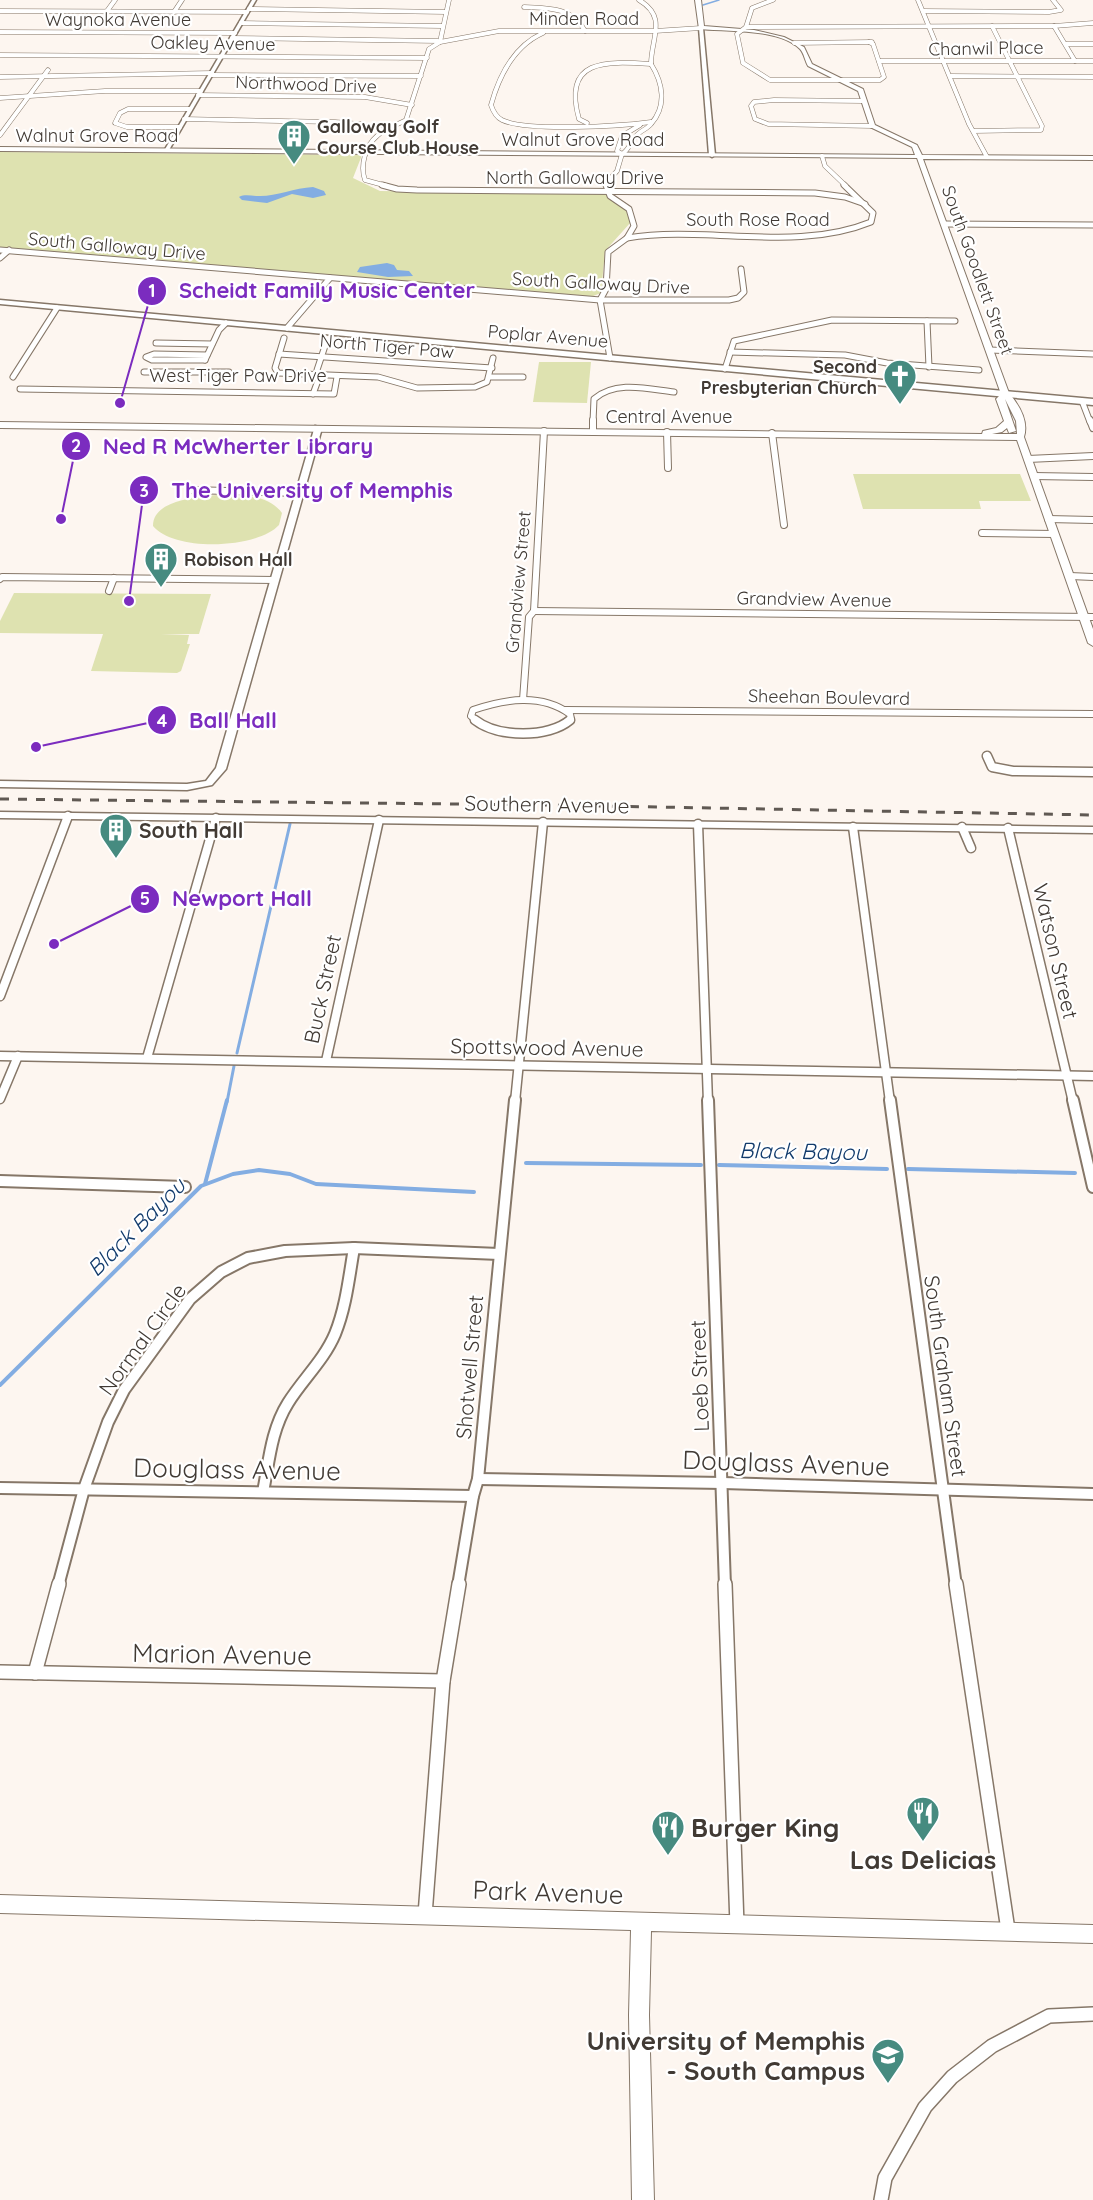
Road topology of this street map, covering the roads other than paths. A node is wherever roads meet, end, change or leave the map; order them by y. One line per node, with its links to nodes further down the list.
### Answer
1 (115, 0): 14 (street)
2 (182, 0): 16 (street)
3 (254, 0): 12 (street)
4 (449, 0): 17 (street)
5 (639, 0): 30 (street)
6 (698, 0): 24 (main road)
7 (773, 0): 25 (street)
8 (911, 0): 9 (street)
9 (918, 0): 15 (street)
10 (1053, 0): 15 (street)
11 (524, 7): 27 (street)
12 (248, 10): 16 (street); 17 (street); 18 (street)
13 (0, 11): 14 (street)
14 (107, 11): 16 (street)
15 (923, 11): 20 (street)
16 (174, 12)
17 (446, 12): 21 (street)
18 (241, 23): 21 (street); 31 (street)
19 (1093, 23): 23 (street)
20 (929, 25): 22 (street); 25 (street); 46 (street)
21 (442, 26): 33 (street)
22 (992, 26): 23 (street); 41 (street)
23 (1054, 26): 35 (street)
24 (701, 28): 25 (main road); 30 (street, Minden Road); 84 (street)
25 (742, 29): 34 (main road); 57 (street)
26 (527, 31): 27 (street, Minden Road); 29 (street, Minden Road); 32 (street); 33 (street, Minden Road)
27 (585, 31): 30 (street, Minden Road)
28 (0, 32): 31 (street, Waynoka Avenue)
29 (549, 32): 30 (street, Minden Road); 32 (street)
30 (655, 32): 38 (street)
31 (234, 35): 33 (street, Waynoka Avenue); 39 (street)
32 (535, 36): 70 (street)
33 (440, 42): 40 (street)
34 (794, 43): 42 (street); 57 (main road)
35 (1065, 44): 36 (street); 43 (street)
36 (1093, 44)
37 (0, 55): 39 (street, Oakley Avenue)
38 (651, 56): 45 (street); 47 (street)
39 (221, 57): 40 (street, Oakley Avenue); 49 (street)
40 (426, 58): 50 (street)
41 (1009, 60): 43 (street, Chanwil Place); 46 (street, Chanwil Place); 52 (street)
42 (879, 61): 46 (street, Chanwil Place); 57 (street)
43 (1075, 61): 44 (street, Chanwil Place)
44 (1093, 61)
45 (631, 62): 47 (street); 66 (street)
46 (944, 62): 51 (street)
47 (651, 64): 69 (street)
48 (48, 70): 54 (street)
49 (211, 74): 50 (street); 54 (street); 59 (street)
50 (421, 76): 63 (street)
51 (950, 76): 52 (street); 76 (street)
52 (1017, 76): 55 (street); 76 (street)
53 (0, 77): 54 (street)
54 (43, 77): 61 (street)
55 (1086, 77): 56 (street); 58 (street)
56 (1093, 77)
57 (847, 81): 62 (main road)
58 (1090, 83)
59 (200, 93): 61 (street, Northwood Drive); 63 (street, Northwood Drive); 64 (street)
60 (0, 98): 61 (street, Northwood Drive)
61 (28, 98): 68 (street)
62 (863, 101): 73 (main road); 73 (street)
63 (412, 105): 75 (street)
64 (190, 109): 65 (street); 74 (street)
65 (184, 118): 74 (street); 75 (street)
66 (579, 119): 70 (street); 71 (street)
67 (0, 121): 68 (street)
68 (10, 121): 79 (street)
69 (651, 122): 72 (street); 77 (street); 78 (street)
70 (566, 124): 71 (street)
71 (595, 125): 72 (street)
72 (605, 126): 77 (street)
73 (872, 126): 86 (main road)
74 (180, 127): 81 (street)
75 (384, 131): 82 (street)
76 (974, 131): 87 (street)
77 (630, 132): 78 (street); 83 (street)
78 (640, 133): 83 (street)
79 (0, 135)
80 (0, 149): 81 (main road, Walnut Grove Road)
81 (166, 150): 82 (main road, Walnut Grove Road)
82 (367, 152): 83 (main road, Walnut Grove Road); 90 (street, North Galloway Drive)
83 (622, 154): 84 (main road, Walnut Grove Road); 90 (street)
84 (712, 155): 85 (main road, Walnut Grove Road)
85 (822, 156): 86 (main road, Walnut Grove Road); 92 (street, South Rose Road)
86 (919, 157): 87 (main road, Walnut Grove Road); 93 (main road, South Goodlett Street)
87 (987, 157): 88 (main road, Walnut Grove Road)
88 (1093, 158)
89 (830, 188): 91 (street, North Galloway Drive)
90 (607, 191): 91 (street, North Galloway Drive); 95 (street)
91 (815, 193): 92 (street, North Galloway Drive)
92 (865, 204): 96 (street, South Rose Road)
93 (946, 224): 94 (street); 115 (main road, South Goodlett Street)
94 (1093, 225)
95 (634, 226): 96 (street, South Rose Road); 97 (street)
96 (664, 233): 97 (street, South Rose Road)
97 (627, 238): 103 (street)
98 (0, 250): 99 (street, South Galloway Drive)
99 (9, 250): 100 (street); 102 (street, South Galloway Drive)
100 (0, 258)
101 (741, 269): 103 (street, South Galloway Drive)
102 (330, 278): 103 (street, South Galloway Drive); 109 (street)
103 (600, 300): 124 (street)
104 (0, 302): 105 (main road, Poplar Avenue)
105 (57, 308): 108 (main road, Poplar Avenue); 136 (street)
106 (927, 321): 107 (street); 116 (street); 128 (street)
107 (955, 321)
108 (226, 323): 109 (main road, Poplar Avenue); 112 (street)
109 (287, 328): 124 (main road, Poplar Avenue)
110 (284, 338): 118 (street)
111 (156, 344): 112 (street)
112 (212, 344): 122 (street)
113 (325, 346): 120 (street)
114 (366, 349): 125 (street)
115 (989, 350): 119 (street); 143 (main road, South Goodlett Street)
116 (730, 352): 128 (street); 130 (street)
117 (410, 353): 126 (street)
118 (279, 354): 120 (street, North Tiger Paw); 135 (street)
119 (1093, 354)
120 (322, 355): 125 (street, North Tiger Paw); 135 (street)
121 (452, 356): 127 (street)
122 (206, 358): 122 (street); 133 (street)
123 (493, 358): 129 (street)
124 (610, 358): 130 (main road, Poplar Avenue)
125 (363, 359): 126 (street, North Tiger Paw)
126 (408, 363): 127 (street, North Tiger Paw)
127 (450, 367): 129 (street, North Tiger Paw)
128 (929, 367): 131 (street)
129 (492, 368): 138 (street)
130 (725, 369): 143 (main road, Poplar Avenue)
131 (979, 370)
132 (144, 372): 133 (street)
133 (200, 372): 134 (street)
134 (229, 372)
135 (320, 375): 137 (street); 142 (street)
136 (13, 377)
137 (337, 377): 138 (street); 142 (street, West Tiger Paw Drive)
138 (489, 377): 139 (street)
139 (524, 377)
140 (20, 389): 142 (street, West Tiger Paw Drive)
141 (674, 392): 153 (street)
142 (313, 394)
143 (1005, 394): 144 (main road, Poplar Avenue); 147 (main road, South Goodlett Street); 148 (main road, South Goodlett Street)
144 (1053, 398): 145 (main road, Poplar Avenue); 147 (main road)
145 (1082, 401): 146 (main road, Poplar Avenue); 151 (street)
146 (1093, 402)
147 (1014, 408): 157 (main road, South Goodlett Street)
148 (1008, 422): 156 (main road); 157 (main road, South Goodlett Street)
149 (0, 423): 150 (main road, Central Avenue)
150 (318, 428): 152 (main road, Central Avenue); 164 (street)
151 (1093, 428)
152 (544, 431): 153 (main road, Central Avenue); 176 (street, Grandview Street)
153 (593, 432): 154 (main road, Central Avenue)
154 (668, 432): 155 (main road, Central Avenue); 160 (street)
155 (772, 433): 156 (main road, Central Avenue); 167 (street)
156 (954, 436): 157 (main road, Central Avenue)
157 (1020, 437): 159 (main road, South Goodlett Street)
158 (1093, 456): 159 (street)
159 (1028, 459): 161 (main road, South Goodlett Street)
160 (668, 468)
161 (1034, 476): 162 (street); 165 (main road, South Goodlett Street)
162 (1093, 477)
163 (189, 490): 164 (street)
164 (299, 492): 174 (street)
165 (1048, 519): 166 (street); 169 (main road, South Goodlett Street)
166 (1093, 520)
167 (784, 525)
168 (982, 533): 169 (street)
169 (1055, 534): 171 (main road, South Goodlett Street)
170 (1, 576): 172 (street)
171 (1070, 576): 173 (street); 177 (main road, South Goodlett Street)
172 (114, 578): 174 (street); 175 (street)
173 (1093, 578)
174 (275, 580): 184 (street)
175 (109, 591)
176 (534, 611): 177 (street, Grandview Avenue); 179 (street, Grandview Street)
177 (1088, 617): 178 (main road, South Goodlett Street)
178 (1093, 643)
179 (523, 700): 180 (street, Sheehan Boulevard); 180 (street, Sheehan Boulevard)
180 (565, 710): 181 (street, Sheehan Boulevard)
181 (1093, 714)
182 (987, 756): 183 (street)
183 (1093, 772)
184 (0, 784)
185 (0, 815): 186 (street, Southern Avenue)
186 (68, 816): 187 (street, Southern Avenue); 196 (street)
187 (216, 818): 188 (street, Southern Avenue); 199 (street)
188 (379, 820): 189 (street, Southern Avenue); 200 (street, Buck Street)
189 (543, 822): 190 (street, Southern Avenue); 201 (street, Shotwell Street)
190 (698, 824): 191 (street, Southern Avenue); 202 (street, Loeb Street)
191 (853, 827): 192 (street, Southern Avenue); 203 (street, South Graham Street)
192 (962, 827): 193 (street, Southern Avenue); 195 (street)
193 (1008, 828): 194 (street, Southern Avenue); 204 (street, Watson Street)
194 (1093, 830)
195 (970, 848)
196 (0, 996)
197 (0, 1056): 198 (street, Spottswood Avenue)
198 (18, 1056): 199 (street, Spottswood Avenue); 206 (street)
199 (147, 1058): 200 (street, Spottswood Avenue)
200 (326, 1061): 201 (street, Spottswood Avenue)
201 (519, 1064): 202 (street, Spottswood Avenue); 211 (street, Shotwell Street)
202 (706, 1069): 203 (street, Spottswood Avenue); 213 (street, Loeb Street)
203 (886, 1072): 204 (street, Spottswood Avenue); 216 (street, South Graham Street)
204 (1067, 1076): 205 (street, Spottswood Avenue); 209 (street, Watson Street)
205 (1093, 1076)
206 (0, 1099)
207 (0, 1182): 208 (street)
208 (185, 1186)
209 (1093, 1187)
210 (354, 1248): 211 (street, Normal Circle); 215 (street, Normal Circle); 217 (street)
211 (499, 1254): 212 (street, Shotwell Street)
212 (478, 1479): 213 (street, Douglass Avenue); 219 (street, Shotwell Street)
213 (723, 1483): 216 (street, Douglass Avenue); 226 (street, Loeb Street)
214 (0, 1488): 215 (street, Douglass Avenue)
215 (84, 1489): 217 (street, Douglass Avenue); 221 (street, Normal Circle)
216 (942, 1491): 218 (street, Douglass Avenue); 227 (street, South Graham Street)
217 (263, 1492): 219 (street, Douglass Avenue)
218 (1093, 1494)
219 (473, 1496): 222 (street, Shotwell Street)
220 (0, 1672): 221 (street, Marion Avenue)
221 (35, 1673): 222 (street, Marion Avenue)
222 (443, 1681): 224 (street, Shotwell Street)
223 (0, 1905): 224 (main road, Park Avenue)
224 (424, 1915): 225 (main road, Park Avenue)
225 (641, 1923): 226 (main road, Park Avenue); 230 (main road)
226 (737, 1926): 227 (main road, Park Avenue)
227 (1008, 1930): 228 (main road, Park Avenue)
228 (1093, 1934)
229 (1093, 2014): 231 (street)
230 (643, 2200)
231 (881, 2200)

